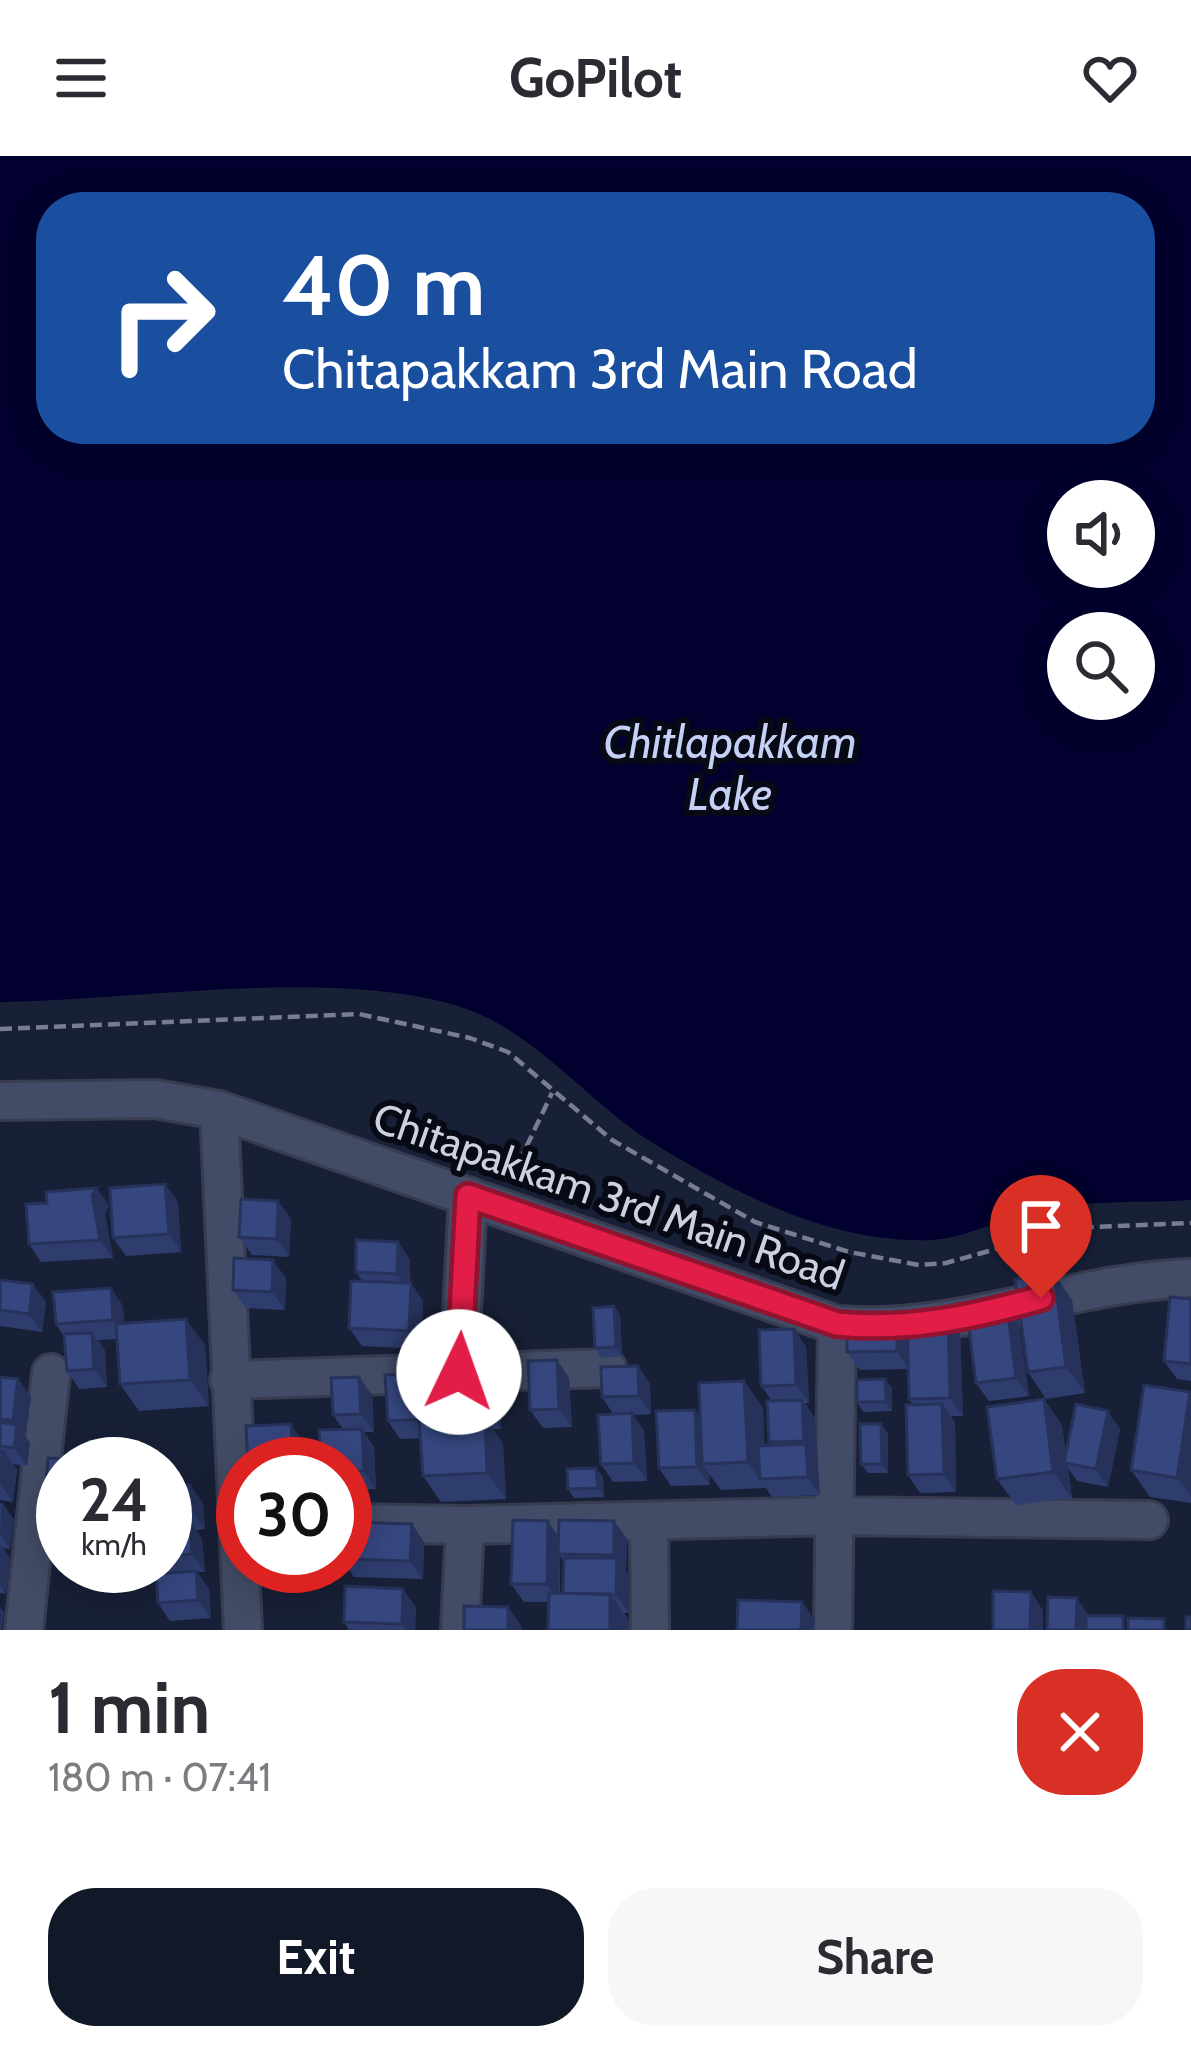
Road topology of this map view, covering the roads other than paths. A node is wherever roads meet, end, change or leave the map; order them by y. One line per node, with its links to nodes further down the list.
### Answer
1 (0, 1101): 2 (street, Chitapakkam 3rd Main Road)
2 (219, 1110): 3 (street, Chitapakkam 3rd Main Road); 9 (street)
3 (483, 1201): 5 (street, Chitapakkam 3rd Main Road); 7 (street)
4 (1191, 1278): 5 (street, Chitapakkam 3rd Main Road)
5 (837, 1324): 11 (street)
6 (607, 1368): 7 (street)
7 (459, 1372): 9 (street)
8 (51, 1373): 17 (street)
9 (229, 1380): 10 (street)
10 (233, 1437)
11 (836, 1516): 12 (street); 13 (street); 21 (street)
12 (1149, 1520)
13 (649, 1521): 15 (street); 20 (street)
14 (372, 1523): 15 (street)
15 (465, 1526): 19 (street)
16 (242, 1593): 18 (street)
17 (24, 1630)
18 (243, 1630)
19 (460, 1630)
20 (650, 1630)
21 (833, 1630)

